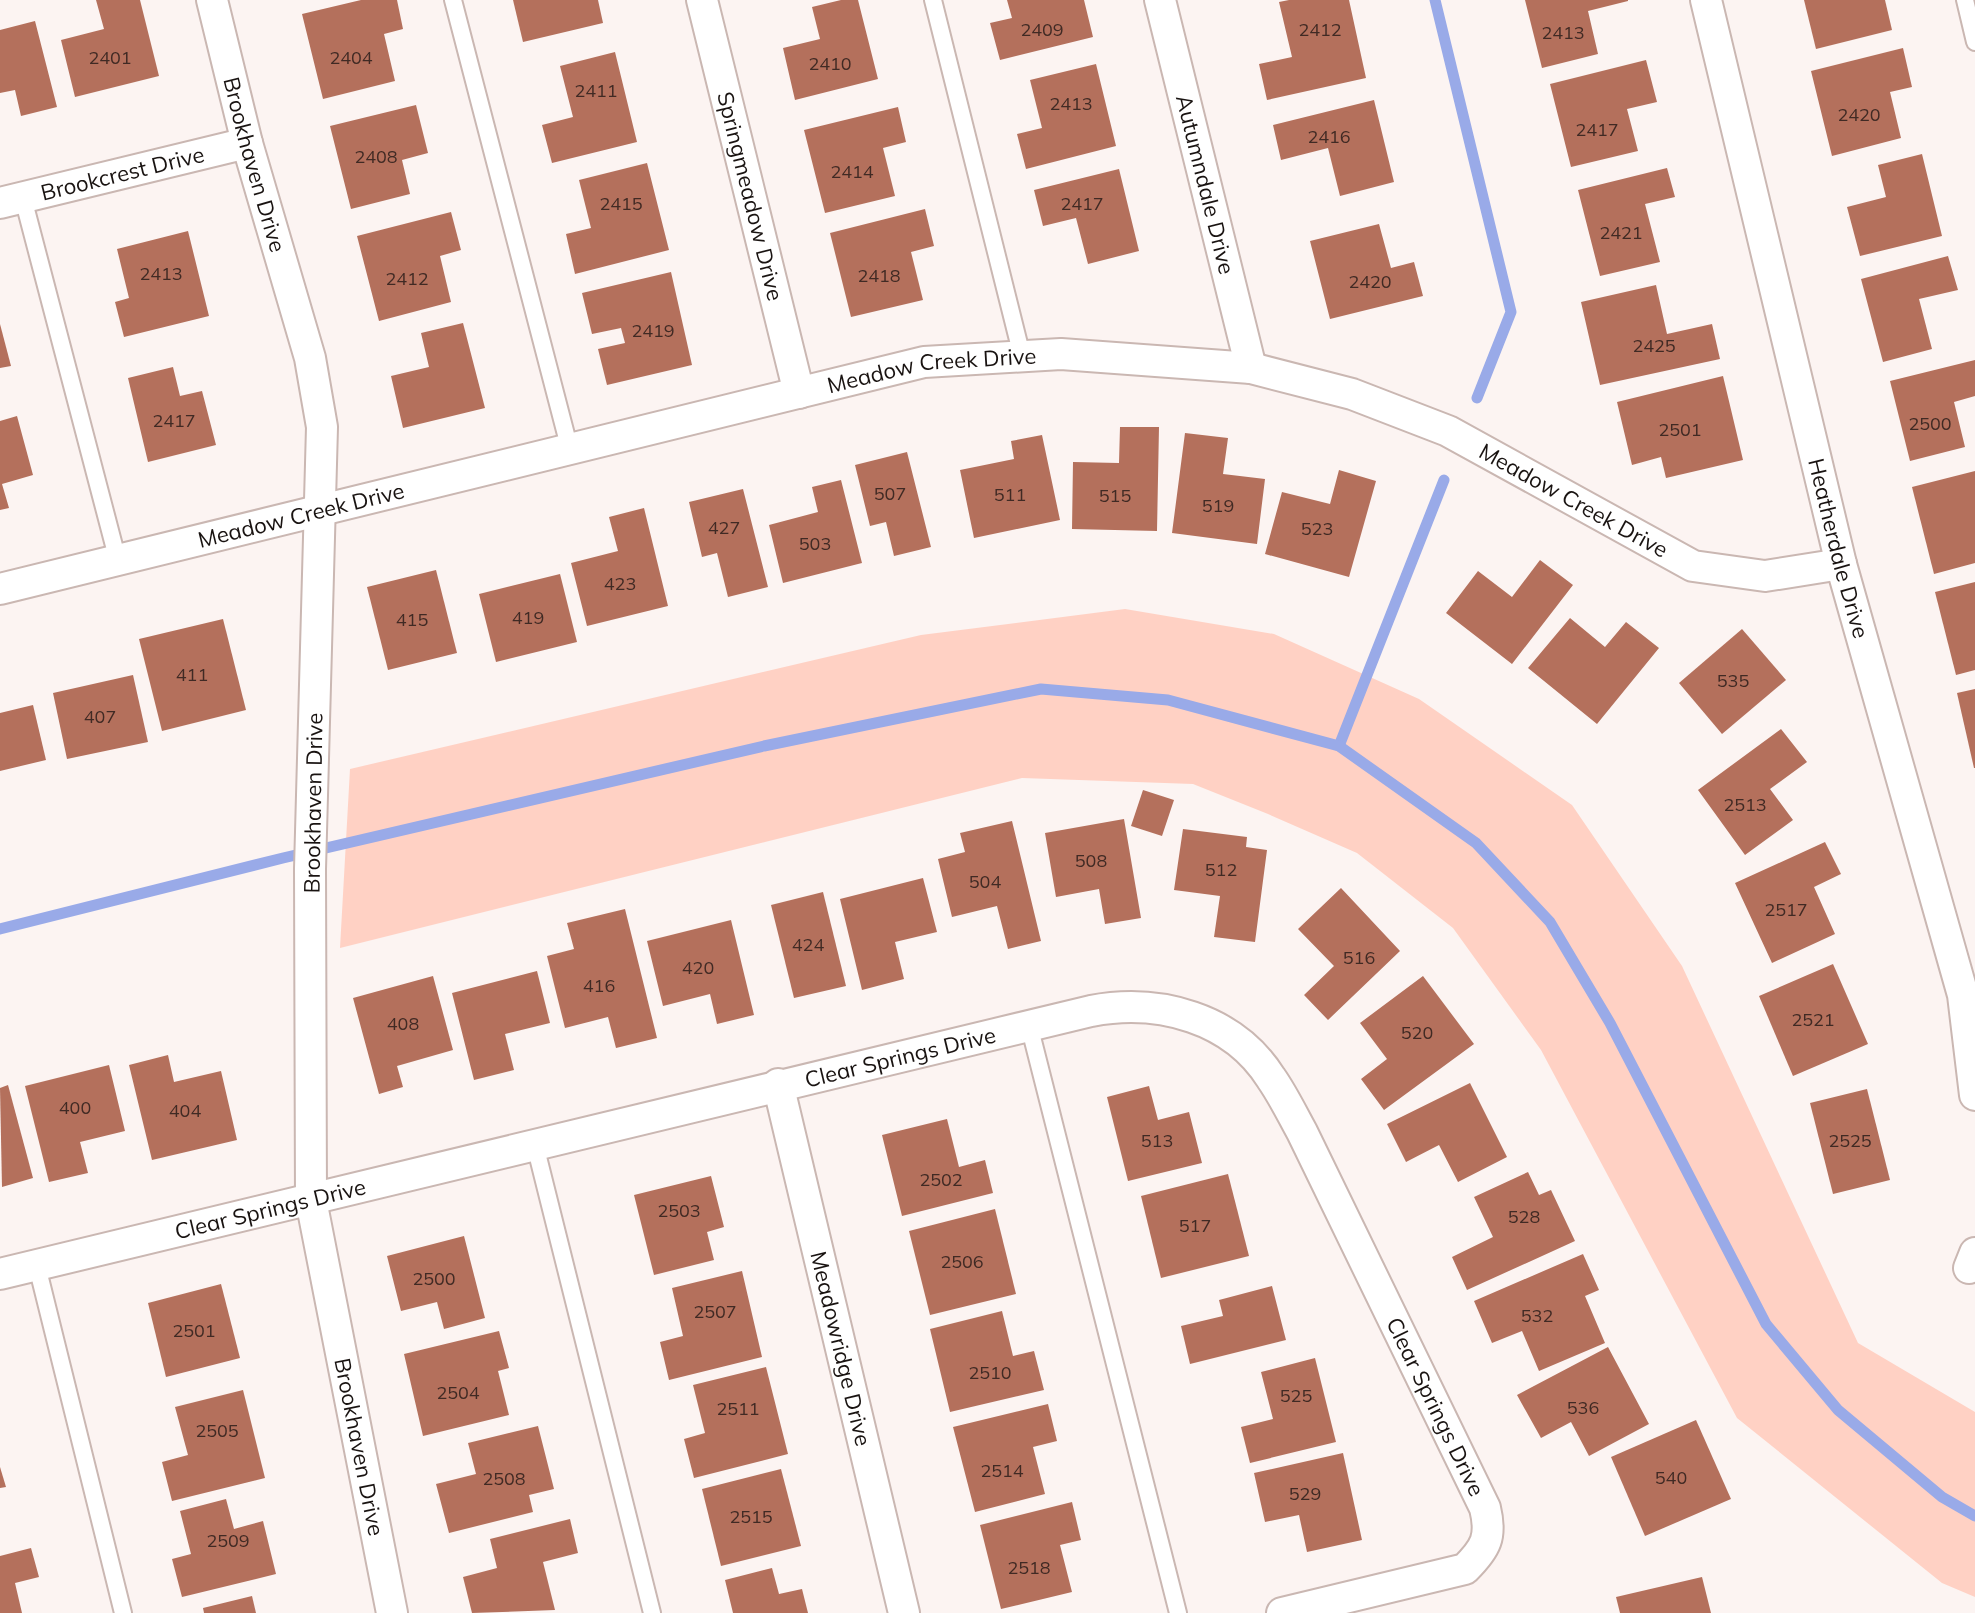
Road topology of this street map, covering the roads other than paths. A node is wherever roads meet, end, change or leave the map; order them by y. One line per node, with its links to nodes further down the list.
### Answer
1 (212, 0): 9 (street, Brookhaven Drive)
2 (453, 0): 14 (lane)
3 (702, 0): 13 (street, Springmeadow Drive)
4 (933, 0): 11 (lane)
5 (1160, 0): 12 (street, Autumndale Drive)
6 (1706, 0): 17 (street, Heatherdale Drive)
7 (1965, 0): 8 (lane)
8 (1975, 42)
9 (247, 143): 10 (street, Brookcrest Drive); 15 (street, Brookhaven Drive)
10 (11, 200): 16 (lane)
11 (1022, 356): 12 (street, Meadow Creek Drive); 13 (street, Meadow Creek Drive)
12 (1251, 368): 17 (street, Meadow Creek Drive)
13 (799, 393): 14 (street, Meadow Creek Drive)
14 (570, 450): 15 (street, Meadow Creek Drive)
15 (322, 512): 16 (street, Meadow Creek Drive); 23 (street, Brookhaven Drive)
16 (118, 561): 18 (street, Meadow Creek Drive)
17 (1841, 564): 21 (street, Heatherdale Drive)
18 (0, 589)
19 (1029, 1025): 20 (street, Clear Springs Drive); 30 (lane); 31 (street, Clear Springs Drive)
20 (778, 1084): 22 (street, Clear Springs Drive); 29 (street, Meadowridge Drive)
21 (1975, 1095)
22 (535, 1145): 23 (street, Clear Springs Drive); 28 (lane)
23 (311, 1200): 24 (street, Clear Springs Drive); 27 (street, Brookhaven Drive)
24 (37, 1266): 25 (street, Clear Springs Drive); 26 (lane)
25 (0, 1274)
26 (123, 1613)
27 (392, 1613)
28 (652, 1613)
29 (904, 1613)
30 (1178, 1613)
31 (1282, 1613)

